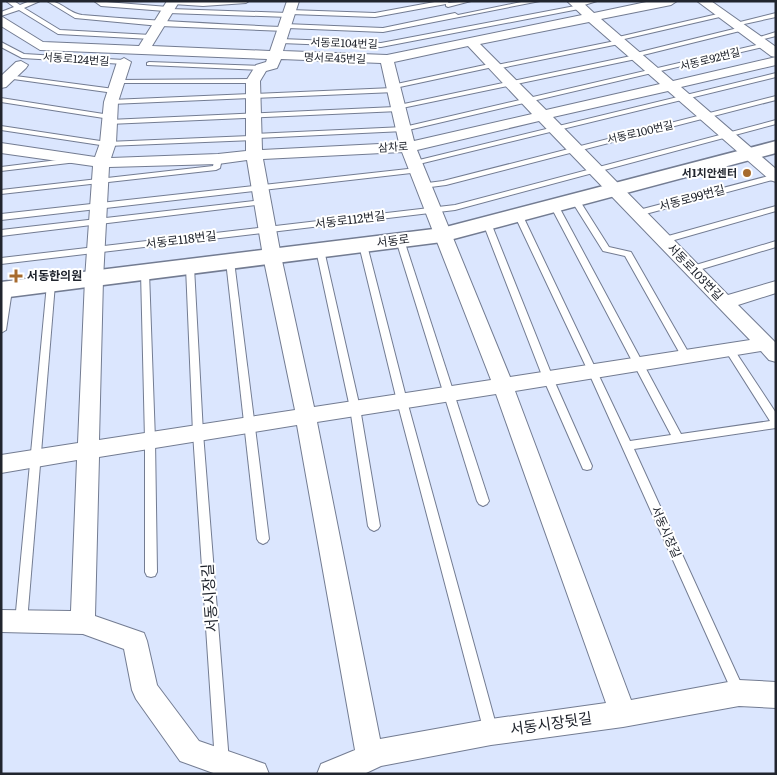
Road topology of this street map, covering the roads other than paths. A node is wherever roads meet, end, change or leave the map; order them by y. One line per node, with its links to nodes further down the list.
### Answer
1 (9, 1): 13 (lane)
2 (37, 1): 13 (lane)
3 (50, 1): 20 (lane)
4 (97, 1): 12 (lane)
5 (246, 1): 12 (lane)
6 (468, 1): 19 (lane)
7 (537, 1): 19 (lane, 서동로104번길)
8 (594, 1): 11 (lane)
9 (670, 1): 17 (street, 명서로45번길)
10 (703, 1): 15 (street, 서동로92번길)
11 (576, 4): 17 (street); 23 (lane)
12 (170, 7): 19 (lane); 20 (street)
13 (19, 8): 14 (lane); 24 (lane)
14 (1, 14)
15 (722, 15): 21 (street, 서동로92번길); 25 (lane)
16 (776, 15): 21 (lane)
17 (591, 17): 23 (street, 명서로45번길); 25 (street)
18 (1, 20): 28 (street, 명서로45번길)
19 (287, 21): 20 (lane); 23 (lane, 서동로104번길); 29 (street)
20 (160, 24): 24 (street)
21 (739, 27): 27 (street, 서동로92번길); 30 (lane, 서동로92번길)
22 (776, 34): 27 (lane)
23 (469, 36): 31 (street, 명서로45번길); 36 (street)
24 (151, 37): 28 (street)
25 (617, 40): 30 (street); 36 (lane)
26 (1, 44): 33 (lane, 서동로124번길)
27 (766, 46): 38 (lane, 서동로92번길)
28 (143, 50): 29 (street, 명서로45번길)
29 (276, 56): 31 (street, 명서로45번길); 37 (street)
30 (635, 56): 38 (street); 41 (lane)
31 (387, 59): 43 (street)
32 (776, 61): 42 (street, 삼차로)
33 (124, 62): 49 (street, 서동로124번길)
34 (1, 63): 40 (street)
35 (149, 64): 37 (lane)
36 (495, 66): 41 (street); 43 (lane)
37 (261, 68): 44 (street)
38 (654, 72): 42 (street); 48 (lane)
39 (776, 75): 45 (lane)
40 (5, 81): 49 (lane, 서동로124번길)
41 (512, 84): 48 (street); 50 (lane)
42 (670, 86): 45 (street); 52 (street, 삼차로)
43 (394, 88): 44 (lane); 50 (street)
44 (253, 91): 49 (lane); 49 (lane); 51 (street)
45 (684, 98): 53 (street); 57 (lane, 서동로100번길)
46 (776, 98): 53 (lane)
47 (1, 100): 49 (lane)
48 (530, 102): 52 (street); 56 (lane)
49 (112, 103): 51 (lane); 60 (street, 서동로124번길)
50 (399, 108): 51 (lane); 56 (street)
51 (253, 115): 59 (street)
52 (543, 115): 57 (street); 62 (street, 삼차로)
53 (705, 117): 58 (street); 64 (lane, 서동로100번길)
54 (776, 122): 58 (lane)
55 (1, 128): 60 (lane)
56 (404, 129): 59 (lane); 62 (street)
57 (556, 129): 64 (street); 69 (lane)
58 (726, 135): 65 (street); 71 (lane, 서동로100번길)
59 (254, 143): 60 (lane); 62 (street, 삼차로); 66 (street, 삼차로); 77 (street)
60 (108, 144): 68 (street, 서동로124번길)
61 (776, 146): 65 (street, 서동로)
62 (408, 147): 69 (street)
63 (1, 148): 67 (street, 삼차로)
64 (575, 148): 71 (street); 74 (lane)
65 (748, 154): 72 (street, 서동로99번길); 75 (street, 서동로)
66 (218, 159): 68 (street, 삼차로); 73 (lane)
67 (75, 160): 68 (street, 삼차로); 70 (lane)
68 (101, 162): 73 (street, 서동로124번길)
69 (416, 167): 74 (street); 77 (lane)
70 (1, 169)
71 (597, 171): 75 (street); 81 (lane)
72 (775, 176): 83 (lane, 서동로99번길)
73 (100, 180): 76 (lane); 82 (street, 서동로124번길)
74 (423, 186): 81 (street)
75 (615, 189): 78 (street, 서동로); 83 (street, 서동로103번길)
76 (1, 192)
77 (261, 195): 82 (lane); 82 (lane); 87 (street)
78 (575, 200): 79 (street, 서동로); 110 (lane)
79 (554, 205): 84 (street, 서동로); 111 (lane)
80 (776, 208): 91 (lane)
81 (432, 210): 87 (lane, 서동로112번길); 89 (street)
82 (98, 213): 85 (lane); 88 (lane); 94 (street, 서동로124번길)
83 (638, 213): 91 (street, 서동로103번길)
84 (518, 214): 86 (street, 서동로); 112 (lane, 서동시장길)
85 (1, 216)
86 (487, 223): 89 (street, 서동로); 113 (lane)
87 (267, 230): 94 (lane, 서동로118번길); 96 (street)
88 (1, 233)
89 (442, 234): 90 (street, 서동로); 114 (street)
90 (400, 240): 93 (street, 서동로); 115 (lane)
91 (664, 240): 100 (street, 서동로103번길)
92 (776, 244): 100 (lane)
93 (363, 245): 95 (street, 서동로); 116 (lane)
94 (95, 250): 97 (lane); 102 (street, 서동로124번길)
95 (320, 250): 96 (street, 서동로); 117 (lane)
96 (272, 256): 98 (street, 서동로); 118 (street)
97 (1, 262)
98 (230, 262): 99 (street, 서동로); 120 (lane)
99 (190, 266): 101 (street, 서동로); 121 (lane, 서동시장길)
100 (692, 269): 106 (street, 서동로103번길)
101 (145, 272): 102 (street, 서동로); 123 (lane)
102 (94, 279): 103 (street, 서동로); 125 (street)
103 (51, 284): 105 (street, 서동로); 126 (lane)
104 (776, 287): 106 (street)
105 (4, 290): 107 (lane)
106 (725, 302): 108 (street, 서동로103번길)
107 (1, 330)
108 (772, 347): 109 (street)
109 (730, 350): 110 (street); 119 (lane)
110 (686, 357): 111 (street)
111 (639, 364): 112 (street); 122 (lane)
112 (593, 371): 113 (street); 124 (lane, 서동시장길)
113 (548, 378): 114 (street); 128 (lane)
114 (502, 385): 115 (street); 137 (street)
115 (448, 394): 116 (street); 129 (lane)
116 (402, 401): 117 (street); 138 (lane)
117 (355, 408): 118 (street); 130 (lane)
118 (306, 416): 120 (street); 139 (street)
119 (776, 423): 122 (lane)
120 (250, 425): 121 (street); 131 (lane)
121 (198, 433): 123 (street); 140 (lane, 서동시장길)
122 (678, 438): 124 (lane)
123 (150, 440): 125 (street); 132 (lane)
124 (627, 446): 135 (lane, 서동시장길)
125 (88, 450): 126 (street); 134 (street)
126 (37, 458): 127 (street); 133 (lane)
127 (1, 464)
128 (587, 466)
129 (482, 501)
130 (374, 526)
131 (264, 539)
132 (151, 572)
133 (11, 622): 134 (street)
134 (83, 623): 140 (street)
135 (739, 693): 136 (street, 서동시장뒷길); 137 (street, 서동시장뒷길)
136 (776, 695)
137 (623, 714): 138 (street, 서동시장뒷길)
138 (491, 732): 139 (street, 서동시장뒷길)
139 (370, 757): 142 (street, 서동시장뒷길)
140 (222, 763): 141 (street)
141 (255, 774)
142 (331, 774)

